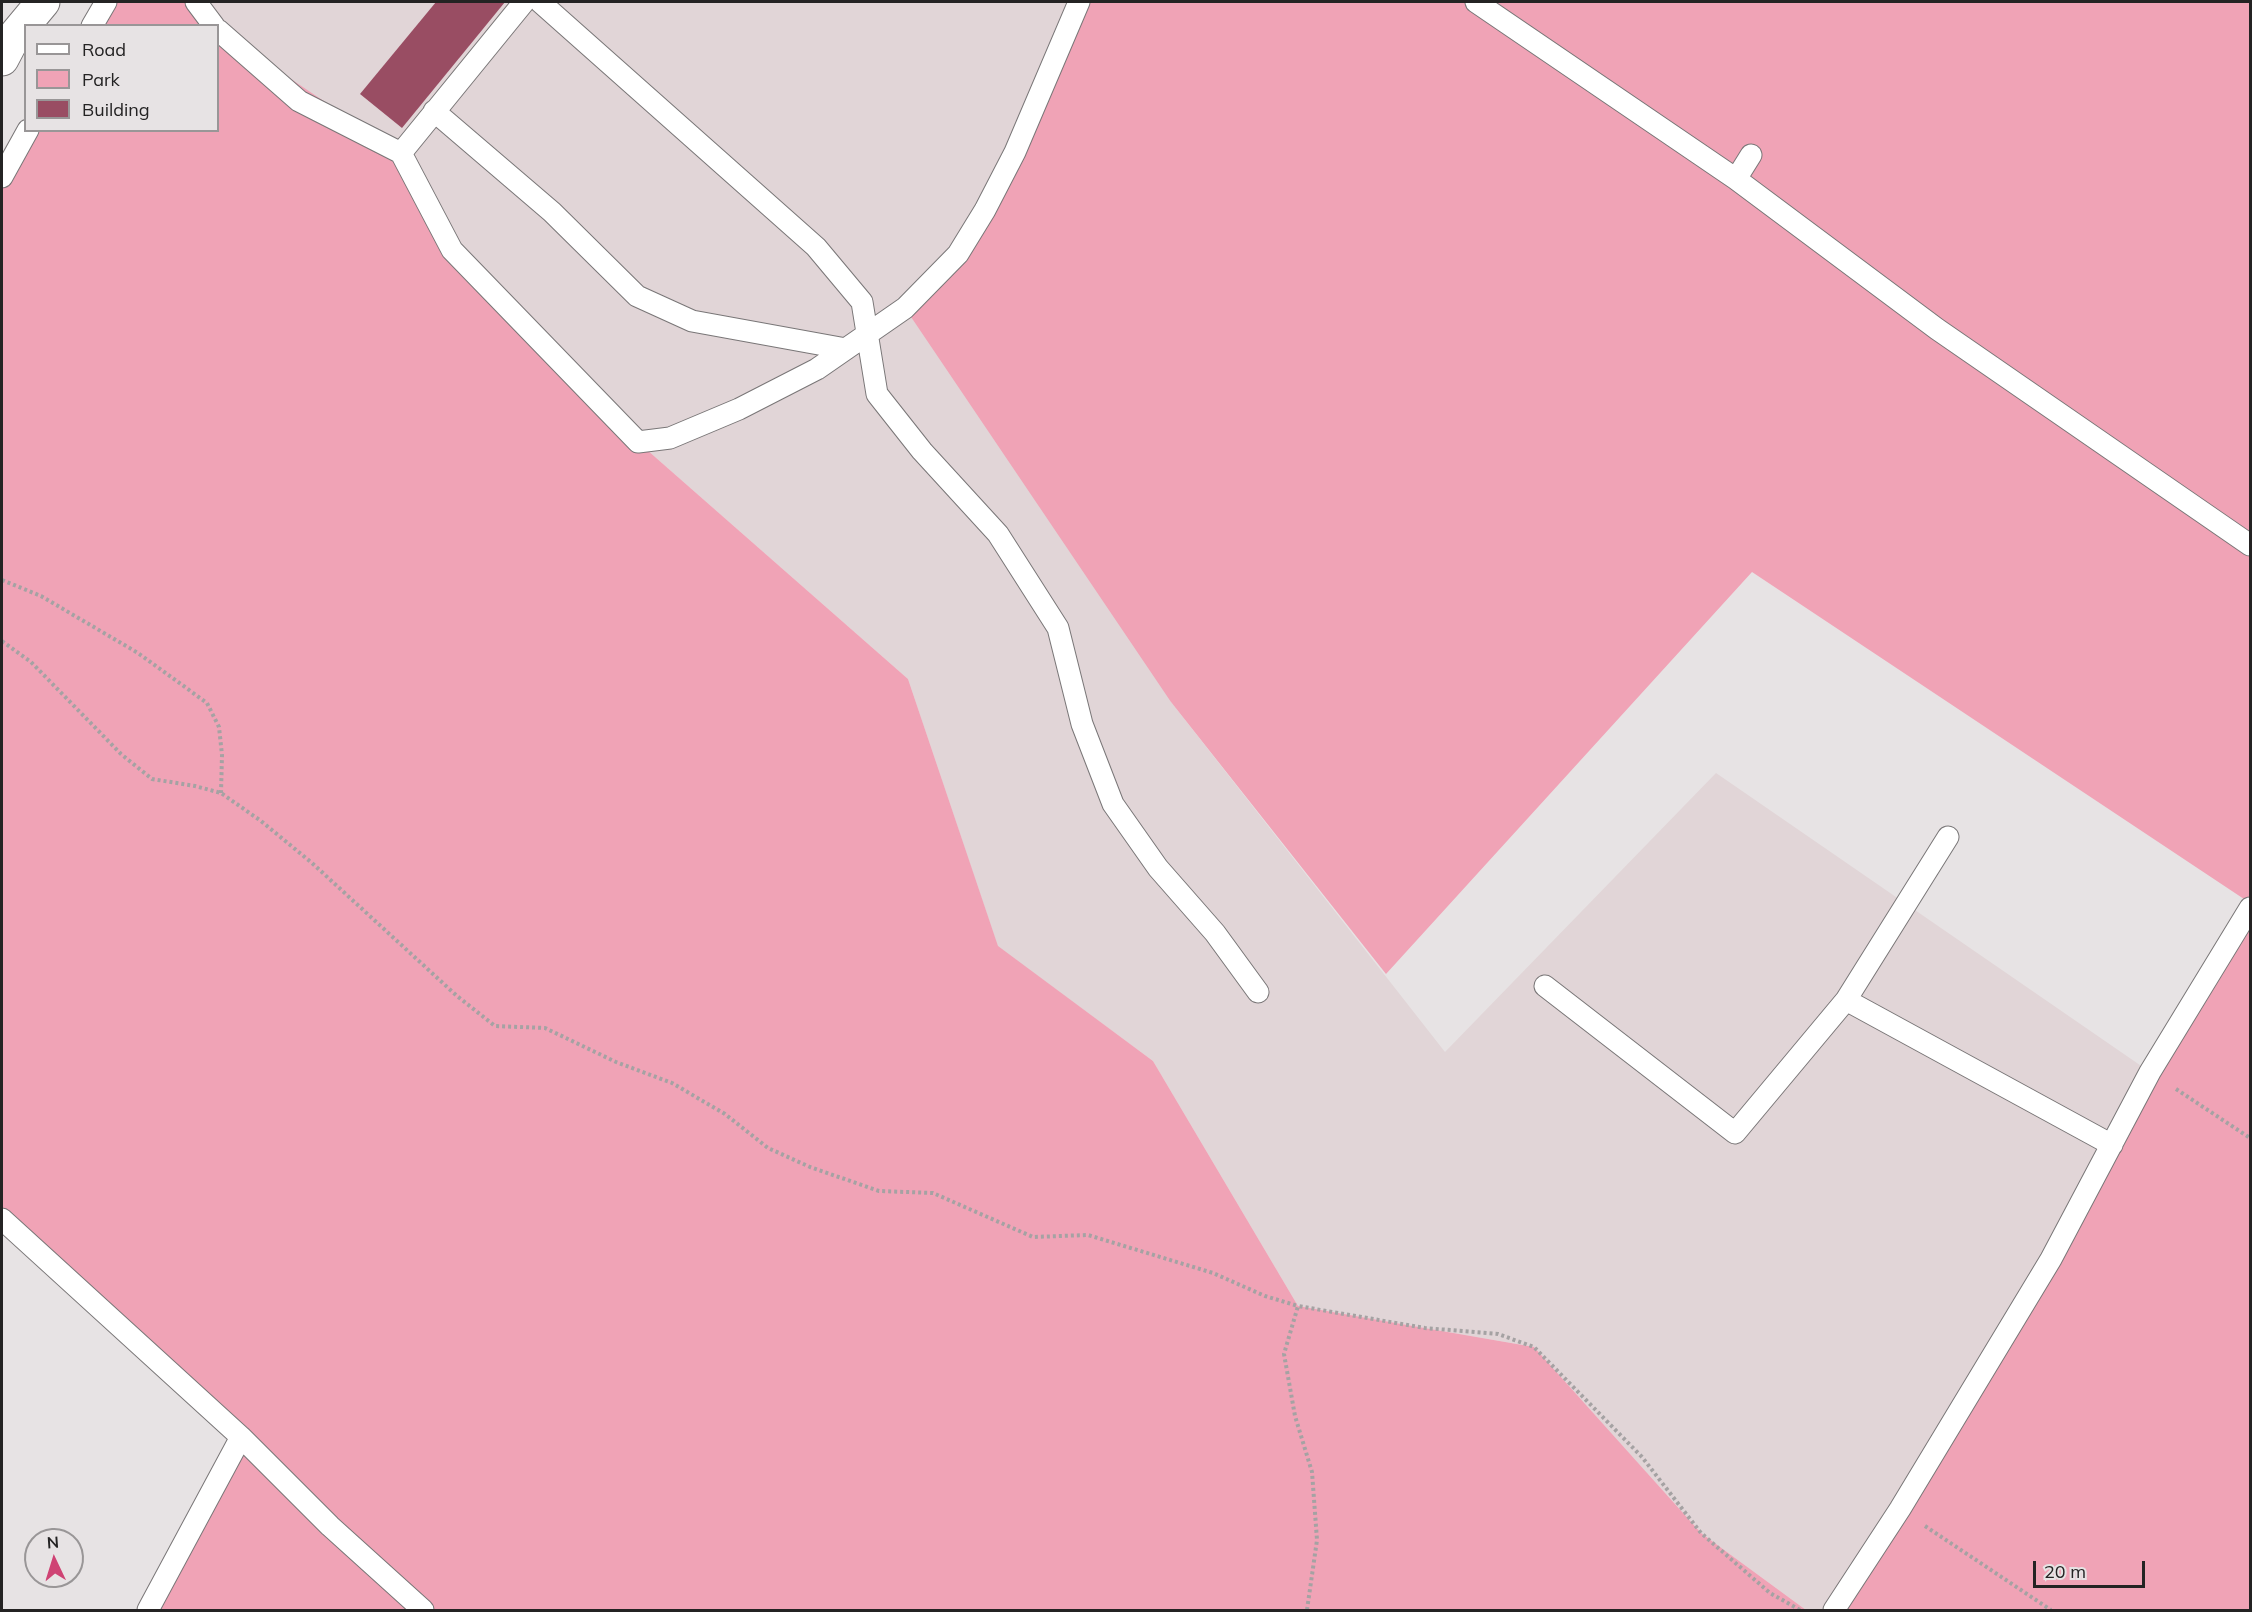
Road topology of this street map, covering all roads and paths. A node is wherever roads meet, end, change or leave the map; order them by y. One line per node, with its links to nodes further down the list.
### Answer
1 (43, 2): 8 (street)
2 (106, 2): 9 (lane)
3 (196, 2): 10 (lane)
4 (524, 2): 14 (lane)
5 (540, 2): 20 (lane)
6 (1079, 2): 20 (lane)
7 (1476, 2): 19 (lane)
8 (25, 24)
9 (93, 24)
10 (212, 24)
11 (24, 25): 13 (street)
12 (219, 31): 16 (lane)
13 (2, 59)
14 (434, 111): 16 (lane); 21 (lane)
15 (27, 132): 18 (lane)
16 (401, 153): 21 (lane)
17 (1751, 155): 19 (lane)
18 (2, 177)
19 (1736, 179): 22 (lane)
20 (868, 334): 21 (lane); 29 (lane)
21 (846, 349)
22 (2250, 545)
23 (2, 580): 25 (path)
24 (2, 641): 25 (path)
25 (221, 793): 35 (path)
26 (1948, 837): 30 (lane)
27 (2250, 908): 31 (lane)
28 (1545, 986): 30 (lane)
29 (1258, 992)
30 (1846, 1000): 33 (lane)
31 (2150, 1072): 32 (path); 33 (lane)
32 (2250, 1138)
33 (2112, 1145): 37 (lane)
34 (2, 1219): 36 (lane)
35 (1298, 1306): 40 (path); 41 (path)
36 (242, 1437): 38 (lane); 39 (lane)
37 (1900, 1509): 42 (lane); 43 (path)
38 (148, 1611)
39 (423, 1611)
40 (1307, 1611)
41 (1800, 1611)
42 (1834, 1611)
43 (2051, 1611)

